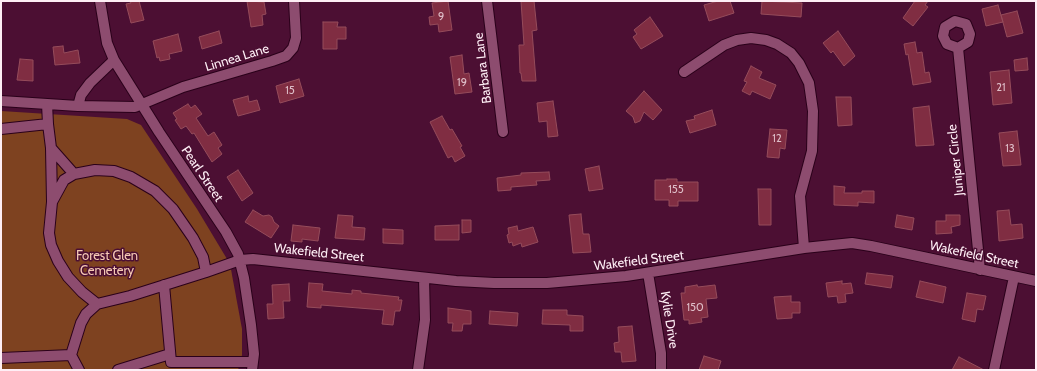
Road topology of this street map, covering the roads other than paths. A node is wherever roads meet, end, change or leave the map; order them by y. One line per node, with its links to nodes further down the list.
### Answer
1 (100, 1): 5 (street, Pearl Street)
2 (294, 1): 9 (street, Linnea Lane)
3 (488, 1): 13 (street, Barbara Lane)
4 (958, 48): 19 (street, Juniper Circle)
5 (114, 60): 9 (street, Pearl Street); 10 (street)
6 (684, 72): 17 (street)
7 (1, 100): 8 (street, Linnea Lane)
8 (47, 104): 10 (street, Linnea Lane); 11 (street)
9 (141, 105): 10 (street, Linnea Lane); 18 (street, Pearl Street)
10 (78, 106)
11 (48, 124): 12 (street); 14 (street)
12 (1, 129)
13 (503, 132)
14 (51, 148): 15 (street); 16 (street)
15 (74, 174): 16 (street); 20 (street)
16 (52, 202): 26 (street)
17 (804, 248): 19 (street, Wakefield Street); 21 (street, Wakefield Street)
18 (240, 260): 20 (street, Wakefield Street); 23 (street, Wakefield Street); 30 (street, Pearl Street)
19 (980, 270): 22 (street, Wakefield Street)
20 (206, 272): 25 (street, Wakefield Street)
21 (648, 273): 23 (street, Wakefield Street); 34 (street, Kylie Drive)
22 (1014, 277): 24 (street, Wakefield Street); 35 (street)
23 (424, 278): 33 (street)
24 (1036, 281)
25 (164, 285): 26 (street, Wakefield Street); 29 (street)
26 (97, 304): 27 (street)
27 (71, 355): 28 (street); 31 (street)
28 (1, 358)
29 (171, 362): 30 (street); 32 (street)
30 (253, 366)
31 (79, 370)
32 (118, 370)
33 (418, 370)
34 (662, 370)
35 (994, 370)

